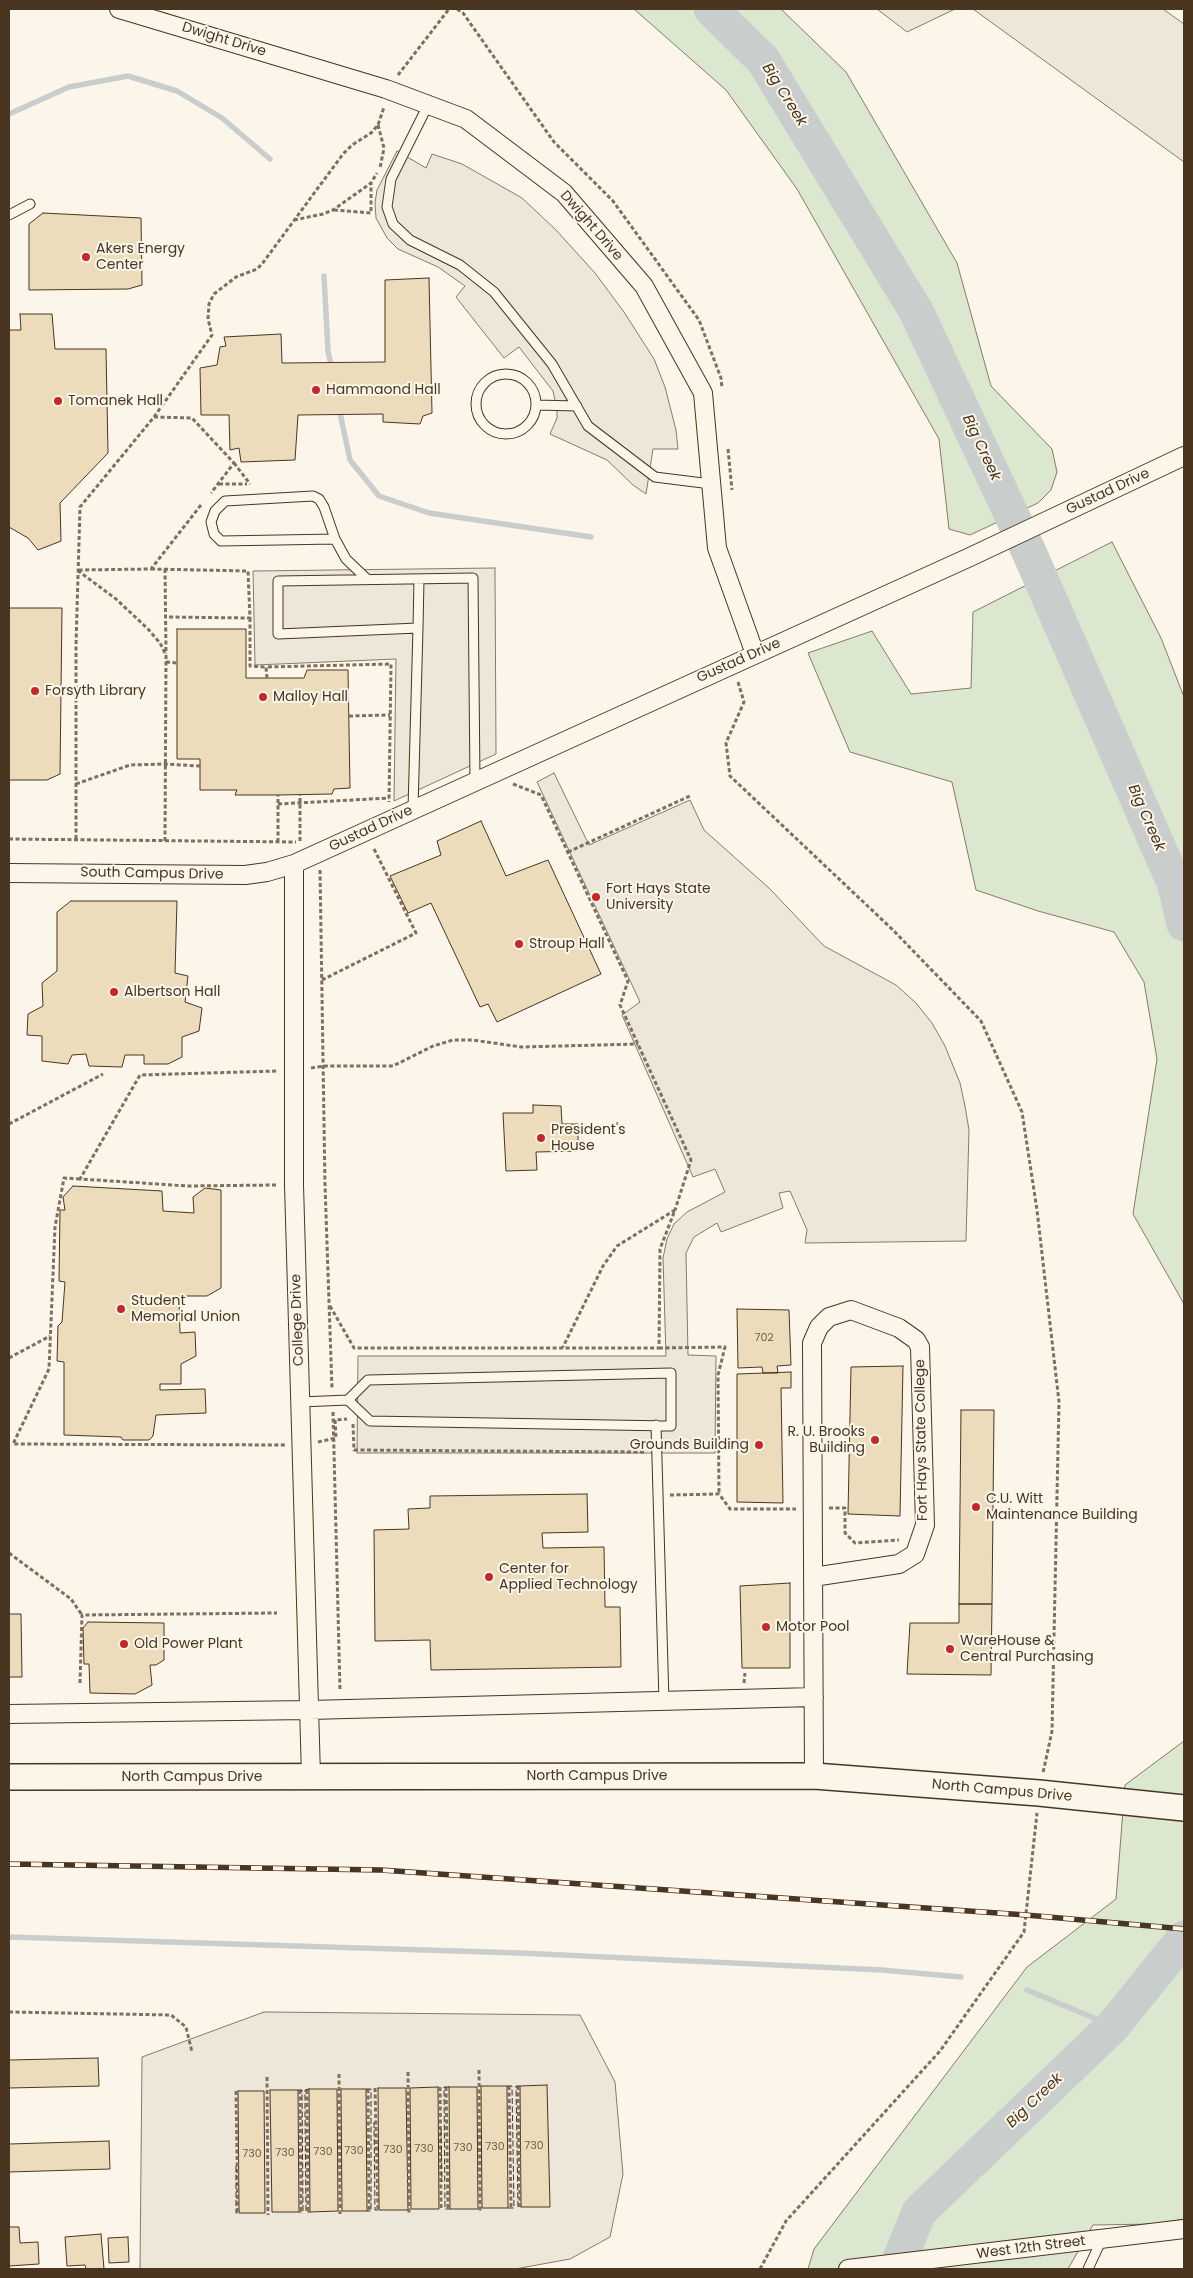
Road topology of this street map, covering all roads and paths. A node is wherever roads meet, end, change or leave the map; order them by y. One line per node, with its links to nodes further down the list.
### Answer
1 (119, 9): 5 (street, Dwight Drive)
2 (449, 9): 4 (path)
3 (458, 9): 13 (path)
4 (410, 61)
5 (386, 89): 6 (street, Dwight Drive); 7 (path)
6 (428, 105): 15 (lane); 20 (street, Dwight Drive)
7 (378, 124): 8 (path); 12 (path)
8 (371, 183): 10 (path); 10 (path)
9 (30, 204): 11 (lane)
10 (333, 210): 12 (path)
11 (9, 214)
12 (294, 220): 16 (path)
13 (723, 396)
14 (536, 405): 14 (lane); 15 (lane)
15 (577, 406): 20 (lane)
16 (154, 417): 19 (path); 26 (path)
17 (728, 444): 21 (path)
18 (1184, 456): 32 (street, Gustad Drive)
19 (234, 463): 22 (path); 24 (path)
20 (711, 484): 32 (street, Dwight Drive)
21 (732, 491)
22 (251, 499): 23 (lane); 23 (lane)
23 (335, 539): 27 (lane)
24 (151, 569): 25 (path); 26 (path)
25 (164, 569): 29 (path); 30 (path)
26 (77, 570): 33 (path); 44 (path)
27 (367, 579): 28 (lane); 31 (lane)
28 (419, 579): 31 (lane); 43 (lane)
29 (166, 617): 30 (path); 33 (path)
30 (250, 618): 37 (path)
31 (418, 628): 53 (lane)
32 (755, 654): 36 (street, Gustad Drive)
33 (166, 655): 34 (path)
34 (166, 662): 35 (path); 41 (path)
35 (177, 662)
36 (730, 665): 43 (street, Gustad Drive); 98 (path)
37 (266, 667): 38 (path); 39 (path)
38 (267, 678)
39 (390, 715): 40 (path); 49 (path)
40 (349, 716)
41 (166, 764): 42 (path); 44 (path); 56 (path)
42 (200, 766)
43 (475, 781): 53 (street, Gustad Drive)
44 (76, 784): 55 (path)
45 (513, 784): 61 (path)
46 (278, 795): 51 (path)
47 (300, 795): 50 (path)
48 (692, 795): 61 (path)
49 (389, 798): 50 (path); 52 (path)
50 (300, 803): 51 (path); 58 (path)
51 (278, 804): 57 (path)
52 (389, 807)
53 (413, 809): 60 (street, Gustad Drive)
54 (9, 838): 55 (path)
55 (76, 839): 56 (path)
56 (165, 840): 57 (path)
57 (278, 842): 58 (path)
58 (300, 842): 60 (path)
59 (374, 849): 64 (path)
60 (321, 852): 62 (street, Gustad Drive); 64 (path)
61 (568, 852): 68 (path)
62 (294, 864): 63 (street, South Campus Drive); 76 (street, College Drive)
63 (9, 873)
64 (322, 980): 69 (path)
65 (103, 1074): 66 (path)
66 (9, 1124)
67 (80, 1179): 70 (path)
68 (675, 1210): 71 (path); 72 (path)
69 (330, 1305): 71 (path); 75 (path)
70 (50, 1336): 73 (path); 79 (path)
71 (563, 1347): 72 (path)
72 (659, 1348): 82 (path)
73 (9, 1358)
74 (348, 1400): 75 (lane); 77 (lane); 77 (lane)
75 (332, 1401): 76 (lane); 78 (path)
76 (300, 1402): 80 (street, College Drive)
77 (656, 1425): 91 (lane)
78 (333, 1439): 80 (path); 81 (path); 92 (path)
79 (11, 1444): 80 (path)
80 (302, 1446): 93 (street, College Drive)
81 (646, 1456)
82 (719, 1494)
83 (9, 1553): 86 (path)
84 (813, 1577): 84 (street, Fort Hays State College); 90 (street, Fort Hays State College)
85 (277, 1613): 86 (path)
86 (82, 1614): 88 (path)
87 (744, 1673): 89 (path)
88 (80, 1683)
89 (739, 1688)
90 (814, 1698): 91 (street); 96 (street, Fort Hays State College)
91 (664, 1701): 92 (street)
92 (340, 1709): 93 (street)
93 (309, 1710): 94 (street); 95 (street, College Drive)
94 (9, 1714)
95 (311, 1776): 96 (main road, North Campus Drive); 97 (main road, North Campus Drive)
96 (814, 1776): 98 (main road, North Campus Drive)
97 (9, 1777)
98 (1039, 1793): 99 (main road, North Campus Drive); 154 (path)
99 (1184, 1808)
100 (9, 2012): 101 (path)
101 (192, 2052)
102 (479, 2070): 145 (path)
103 (408, 2072): 149 (path)
104 (339, 2074): 150 (path)
105 (267, 2077): 151 (path)
106 (510, 2086): 115 (path)
107 (518, 2086): 116 (path)
108 (440, 2087): 117 (path)
109 (446, 2087): 118 (path)
110 (375, 2088): 120 (path)
111 (368, 2089): 119 (path)
112 (300, 2090): 121 (path)
113 (306, 2090): 122 (path)
114 (236, 2091): 148 (path)
115 (510, 2110): 116 (path); 123 (path)
116 (518, 2110): 124 (path)
117 (440, 2112): 118 (path); 125 (path)
118 (447, 2112): 126 (path)
119 (369, 2114): 120 (path); 127 (path)
120 (376, 2114): 128 (path)
121 (300, 2116): 122 (path); 129 (path)
122 (307, 2116): 130 (path)
123 (510, 2144): 124 (path); 131 (path)
124 (519, 2144): 132 (path)
125 (440, 2146): 126 (path); 133 (path)
126 (447, 2146): 134 (path)
127 (369, 2148): 128 (path); 135 (path)
128 (376, 2148): 136 (path)
129 (300, 2150): 130 (path); 137 (path)
130 (307, 2150): 138 (path)
131 (510, 2178): 132 (path); 139 (path)
132 (519, 2178): 140 (path)
133 (440, 2180): 134 (path); 141 (path)
134 (447, 2180): 142 (path)
135 (369, 2182): 136 (path); 144 (path)
136 (377, 2182): 143 (path)
137 (301, 2183): 138 (path); 146 (path)
138 (308, 2183): 147 (path)
139 (511, 2208)
140 (520, 2208)
141 (441, 2209)
142 (448, 2209)
143 (378, 2210)
144 (369, 2211)
145 (480, 2211)
146 (301, 2212)
147 (308, 2212)
148 (238, 2213)
149 (409, 2213)
150 (340, 2214)
151 (268, 2215)
152 (1184, 2229): 153 (street, West 12th Street)
153 (1102, 2240): 155 (street, West 12th Street); 156 (lane)
154 (760, 2269)
155 (848, 2269)
156 (1088, 2269)

